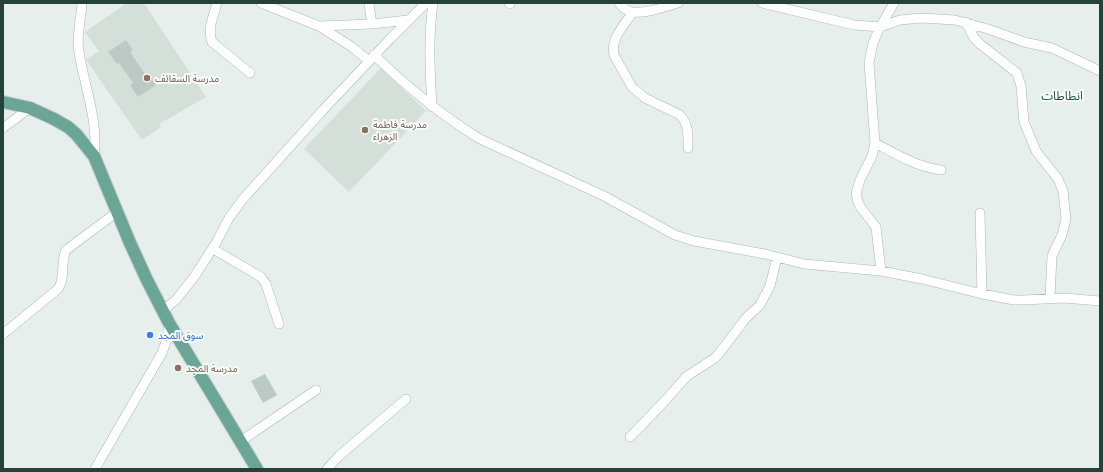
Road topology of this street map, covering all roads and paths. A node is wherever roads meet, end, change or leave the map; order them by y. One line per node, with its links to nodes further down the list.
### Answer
1 (82, 3): 26 (street)
2 (217, 3): 19 (street)
3 (261, 3): 15 (street)
4 (433, 3): 21 (street)
5 (619, 3): 11 (street)
6 (678, 3): 11 (street)
7 (762, 3): 16 (street)
8 (894, 3): 16 (street)
9 (369, 4): 14 (street)
10 (423, 4): 12 (street)
11 (633, 12): 25 (street)
12 (408, 20): 14 (street); 17 (street)
13 (966, 22): 16 (street); 18 (street); 34 (street)
14 (372, 24): 15 (street)
15 (319, 26): 17 (street)
16 (880, 27): 24 (street)
17 (371, 58): 21 (street); 30 (street)
18 (1100, 71)
19 (250, 73)
20 (3, 102): 22 (main road)
21 (432, 107): 31 (street)
22 (30, 108): 23 (street); 26 (main road)
23 (3, 128)
24 (875, 143): 27 (street); 32 (street)
25 (688, 148)
26 (94, 156): 28 (main road)
27 (940, 170)
28 (117, 212): 36 (main road); 39 (street)
29 (980, 213): 33 (street)
30 (212, 249): 36 (street); 38 (street)
31 (777, 257): 32 (street); 42 (street)
32 (880, 271): 33 (street)
33 (982, 294): 34 (street)
34 (1050, 298): 35 (street)
35 (1100, 301)
36 (163, 310): 37 (main road)
37 (169, 322): 43 (main road); 44 (street)
38 (279, 324)
39 (3, 334)
40 (316, 390): 43 (street)
41 (406, 398): 46 (street)
42 (630, 437)
43 (241, 441): 45 (main road)
44 (95, 469)
45 (257, 469)
46 (327, 469)

